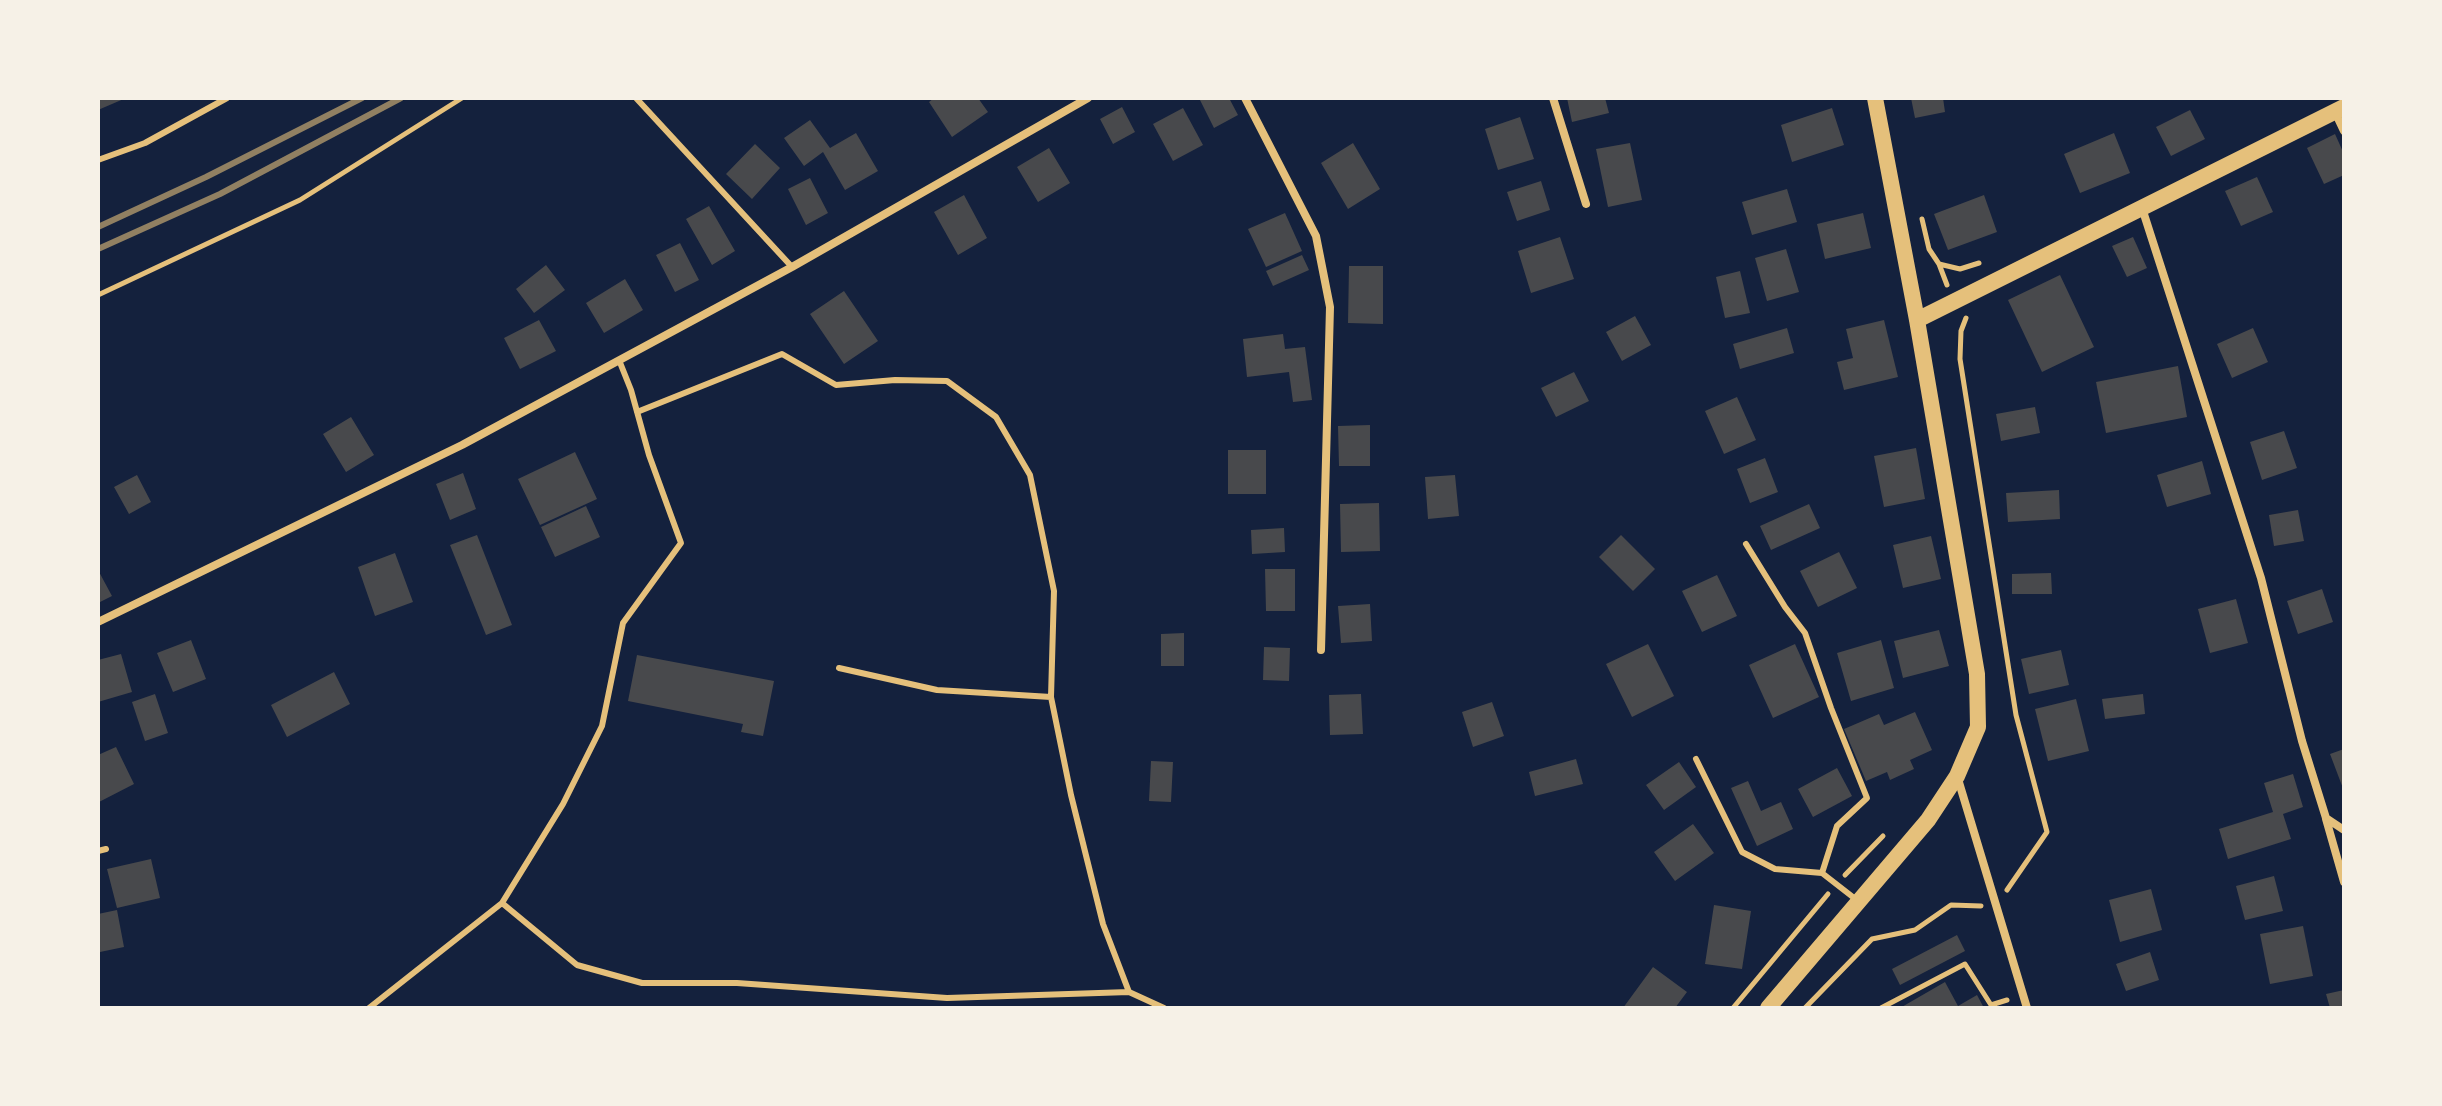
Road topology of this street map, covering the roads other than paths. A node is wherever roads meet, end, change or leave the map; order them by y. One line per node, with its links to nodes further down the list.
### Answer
1 (227, 98): 9 (lane)
2 (636, 98): 12 (lane)
3 (1088, 98): 12 (street)
4 (1245, 98): 18 (street)
5 (1553, 98): 10 (street)
6 (1875, 98): 13 (main road)
7 (2340, 109): 8 (street); 11 (main road)
8 (2344, 131)
9 (98, 160)
10 (1586, 204)
11 (2142, 208): 13 (main road); 23 (street)
12 (792, 267): 14 (street)
13 (1917, 320): 22 (main road)
14 (619, 360): 15 (lane); 17 (street)
15 (637, 412): 20 (lane); 30 (lane)
16 (1746, 544): 27 (lane)
17 (98, 622)
18 (1321, 650)
19 (839, 668): 20 (lane)
20 (1051, 697): 31 (lane)
21 (1696, 759): 27 (lane)
22 (1957, 776): 29 (main road); 35 (street)
23 (2326, 818): 24 (street); 28 (street)
24 (2344, 830)
25 (106, 849): 26 (lane)
26 (98, 851)
27 (1822, 873): 29 (lane)
28 (2344, 882)
29 (1858, 901): 34 (main road)
30 (502, 903): 31 (lane); 32 (lane)
31 (1129, 992): 33 (lane)
32 (369, 1008)
33 (1164, 1008)
34 (1768, 1008)
35 (2027, 1008)

